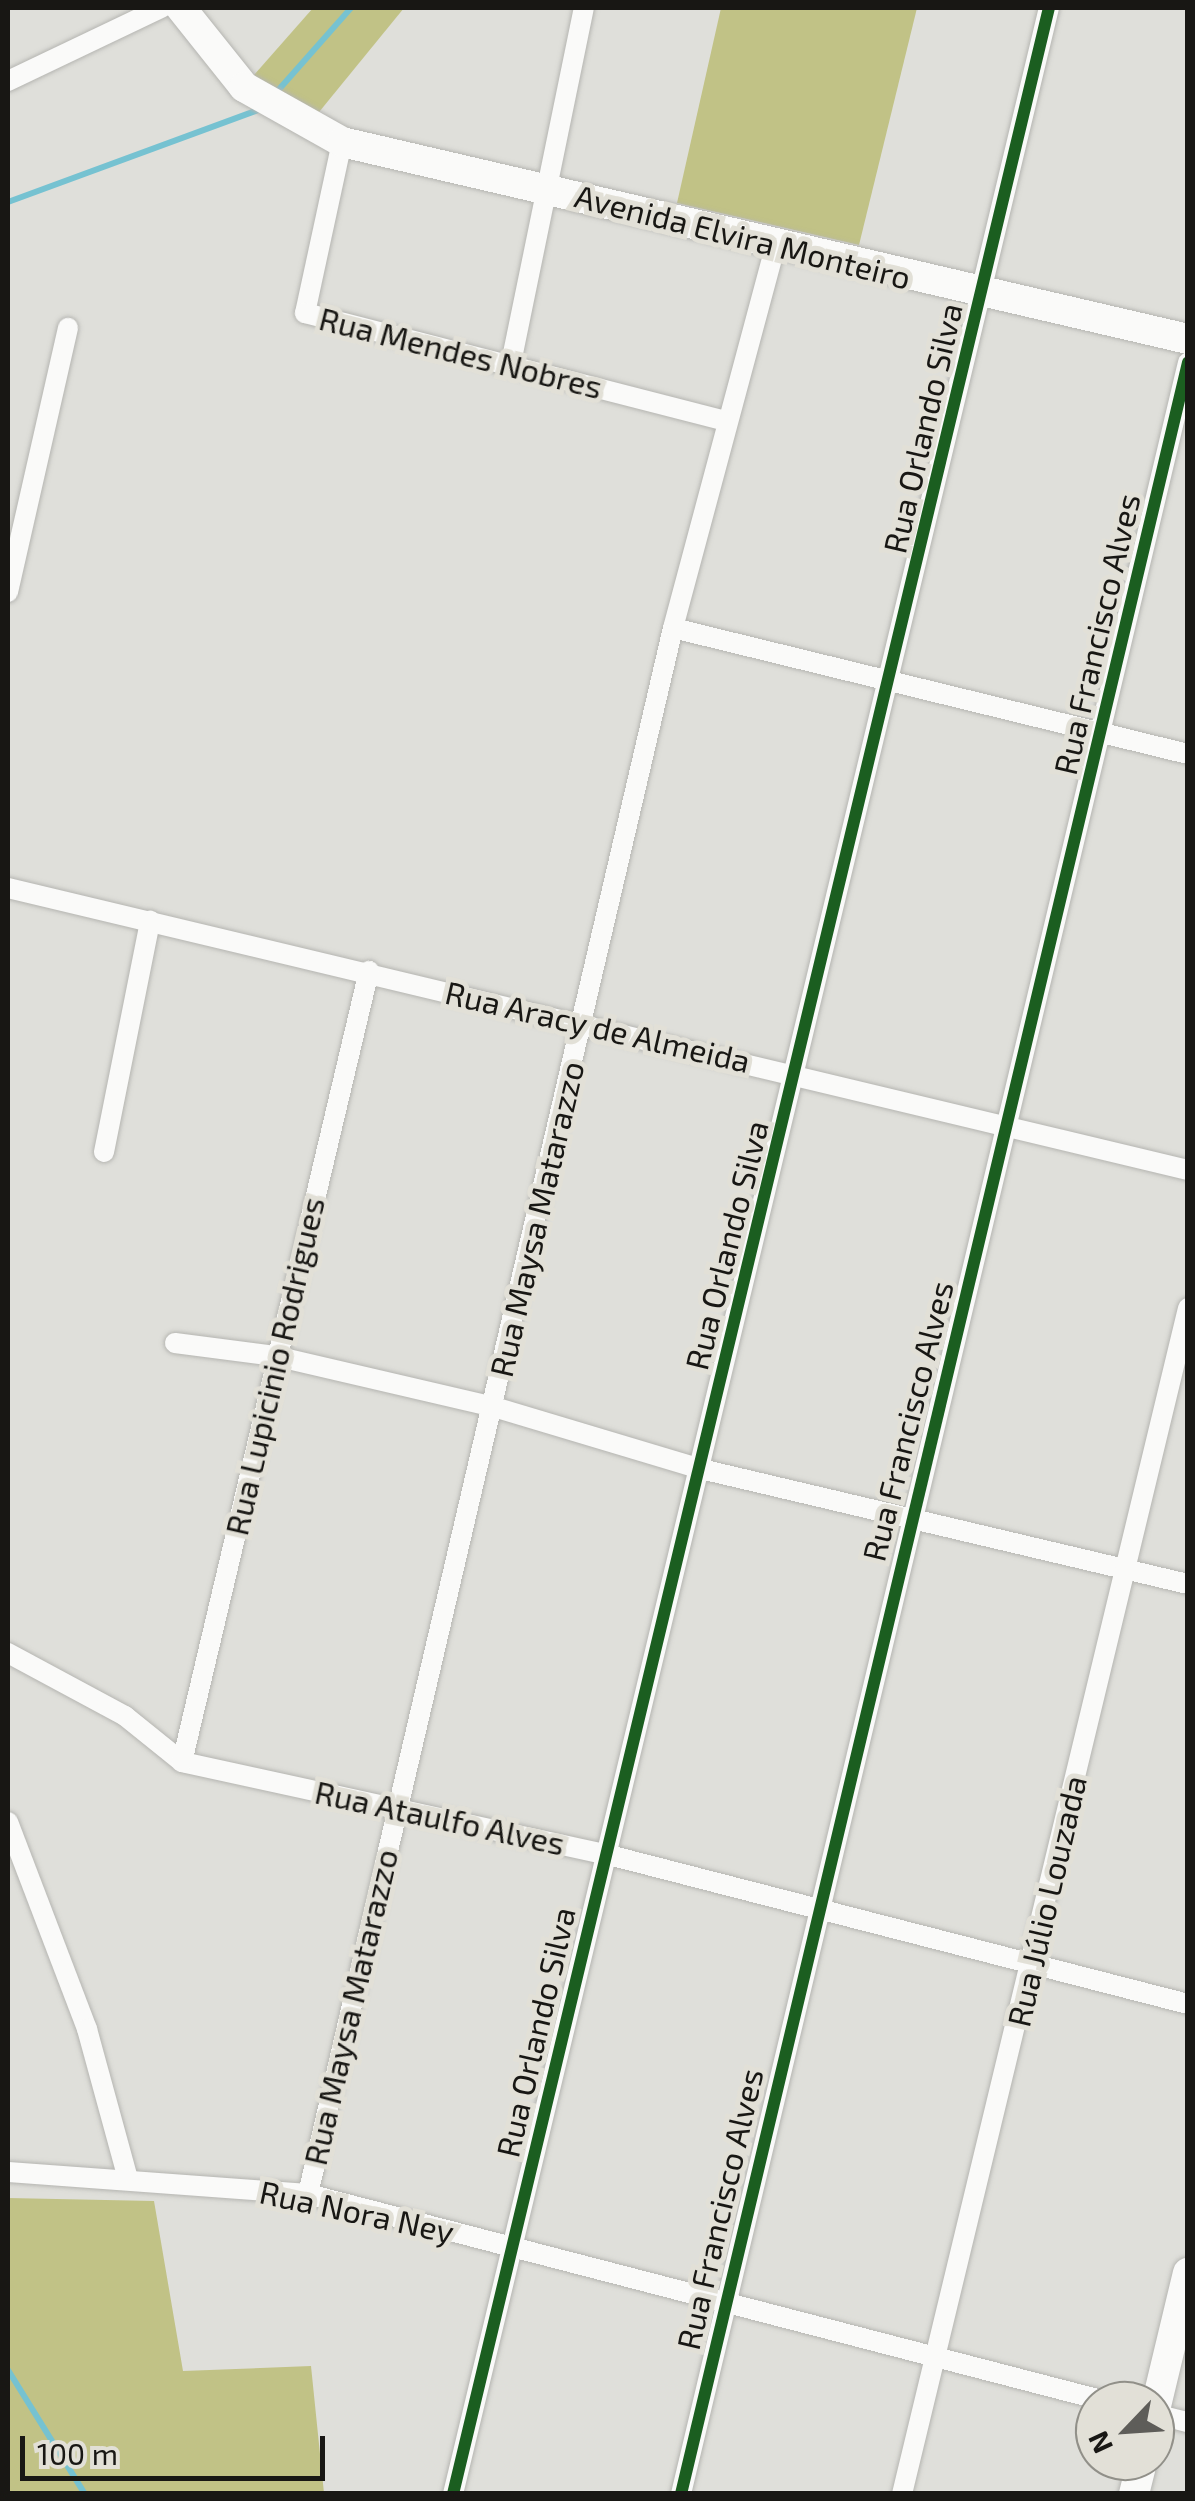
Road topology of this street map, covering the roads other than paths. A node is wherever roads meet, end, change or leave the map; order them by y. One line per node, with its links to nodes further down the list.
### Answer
1 (161, 8): 5 (street)
2 (181, 8): 6 (street, Avenida Elvira Monteiro)
3 (584, 8): 7 (street)
4 (1049, 8): 9 (street, Rua Orlando Silva)
5 (8, 82)
6 (342, 142): 7 (street, Avenida Elvira Monteiro); 13 (street, Rua Mendes Nobres)
7 (554, 188): 8 (street, Avenida Elvira Monteiro); 13 (street)
8 (775, 247): 9 (street, Avenida Elvira Monteiro); 14 (street, Rua Maysa Matarazzo)
9 (980, 295): 11 (street, Avenida Elvira Monteiro); 17 (street, Rua Orlando Silva)
10 (68, 328): 15 (street)
11 (1188, 339)
12 (1188, 362): 18 (street, Rua Francisco Alves)
13 (511, 363): 14 (street, Rua Mendes Nobres)
14 (726, 421): 16 (street, Rua Maysa Matarazzo)
15 (8, 592)
16 (673, 628): 17 (street); 23 (street, Rua Maysa Matarazzo)
17 (894, 682): 18 (street); 24 (street, Rua Orlando Silva)
18 (1102, 733): 19 (street); 25 (street, Rua Francisco Alves)
19 (1188, 754)
20 (8, 888): 21 (street, Rua Aracy de Almeida)
21 (150, 921): 22 (street, Rua Aracy de Almeida); 26 (street)
22 (370, 970): 23 (street, Rua Aracy de Almeida); 30 (street, Rua Lupicinio Rodrigues)
23 (580, 1023): 24 (street, Rua Aracy de Almeida); 31 (street, Rua Maysa Matarazzo)
24 (796, 1073): 25 (street, Rua Aracy de Almeida); 32 (street, Rua Orlando Silva)
25 (1008, 1124): 27 (street, Rua Aracy de Almeida); 33 (street, Rua Francisco Alves)
26 (104, 1152)
27 (1188, 1170)
28 (1188, 1308): 34 (street, Rua Júlio Louzada)
29 (175, 1343): 30 (street)
30 (276, 1356): 31 (street); 37 (street, Rua Lupicinio Rodrigues)
31 (494, 1407): 32 (street); 38 (street, Rua Maysa Matarazzo)
32 (701, 1469): 33 (street); 40 (street, Rua Orlando Silva)
33 (912, 1515): 34 (street); 41 (street, Rua Francisco Alves)
34 (1119, 1566): 35 (street); 42 (street, Rua Júlio Louzada)
35 (1188, 1584)
36 (8, 1653): 37 (street, Rua Ataulfo Alves)
37 (182, 1762): 38 (street, Rua Ataulfo Alves)
38 (394, 1807): 40 (street, Rua Ataulfo Alves); 46 (street, Rua Maysa Matarazzo)
39 (8, 1822): 45 (street)
40 (605, 1854): 41 (street, Rua Ataulfo Alves); 47 (street, Rua Orlando Silva)
41 (818, 1911): 42 (street, Rua Ataulfo Alves); 49 (street, Rua Francisco Alves)
42 (1033, 1966): 43 (street, Rua Ataulfo Alves); 50 (street, Rua Júlio Louzada)
43 (1188, 2004)
44 (8, 2172): 45 (street, Rua Nora Ney)
45 (126, 2175): 46 (street, Rua Nora Ney)
46 (308, 2194): 47 (street, Rua Nora Ney)
47 (514, 2247): 49 (street, Rua Nora Ney); 53 (street, Rua Orlando Silva)
48 (1188, 2273): 51 (street)
49 (725, 2302): 50 (street, Rua Nora Ney); 54 (street, Rua Francisco Alves)
50 (936, 2356): 52 (street, Rua Nora Ney); 55 (street, Rua Júlio Louzada)
51 (1162, 2381)
52 (1075, 2393)
53 (453, 2494)
54 (681, 2494)
55 (902, 2494)

